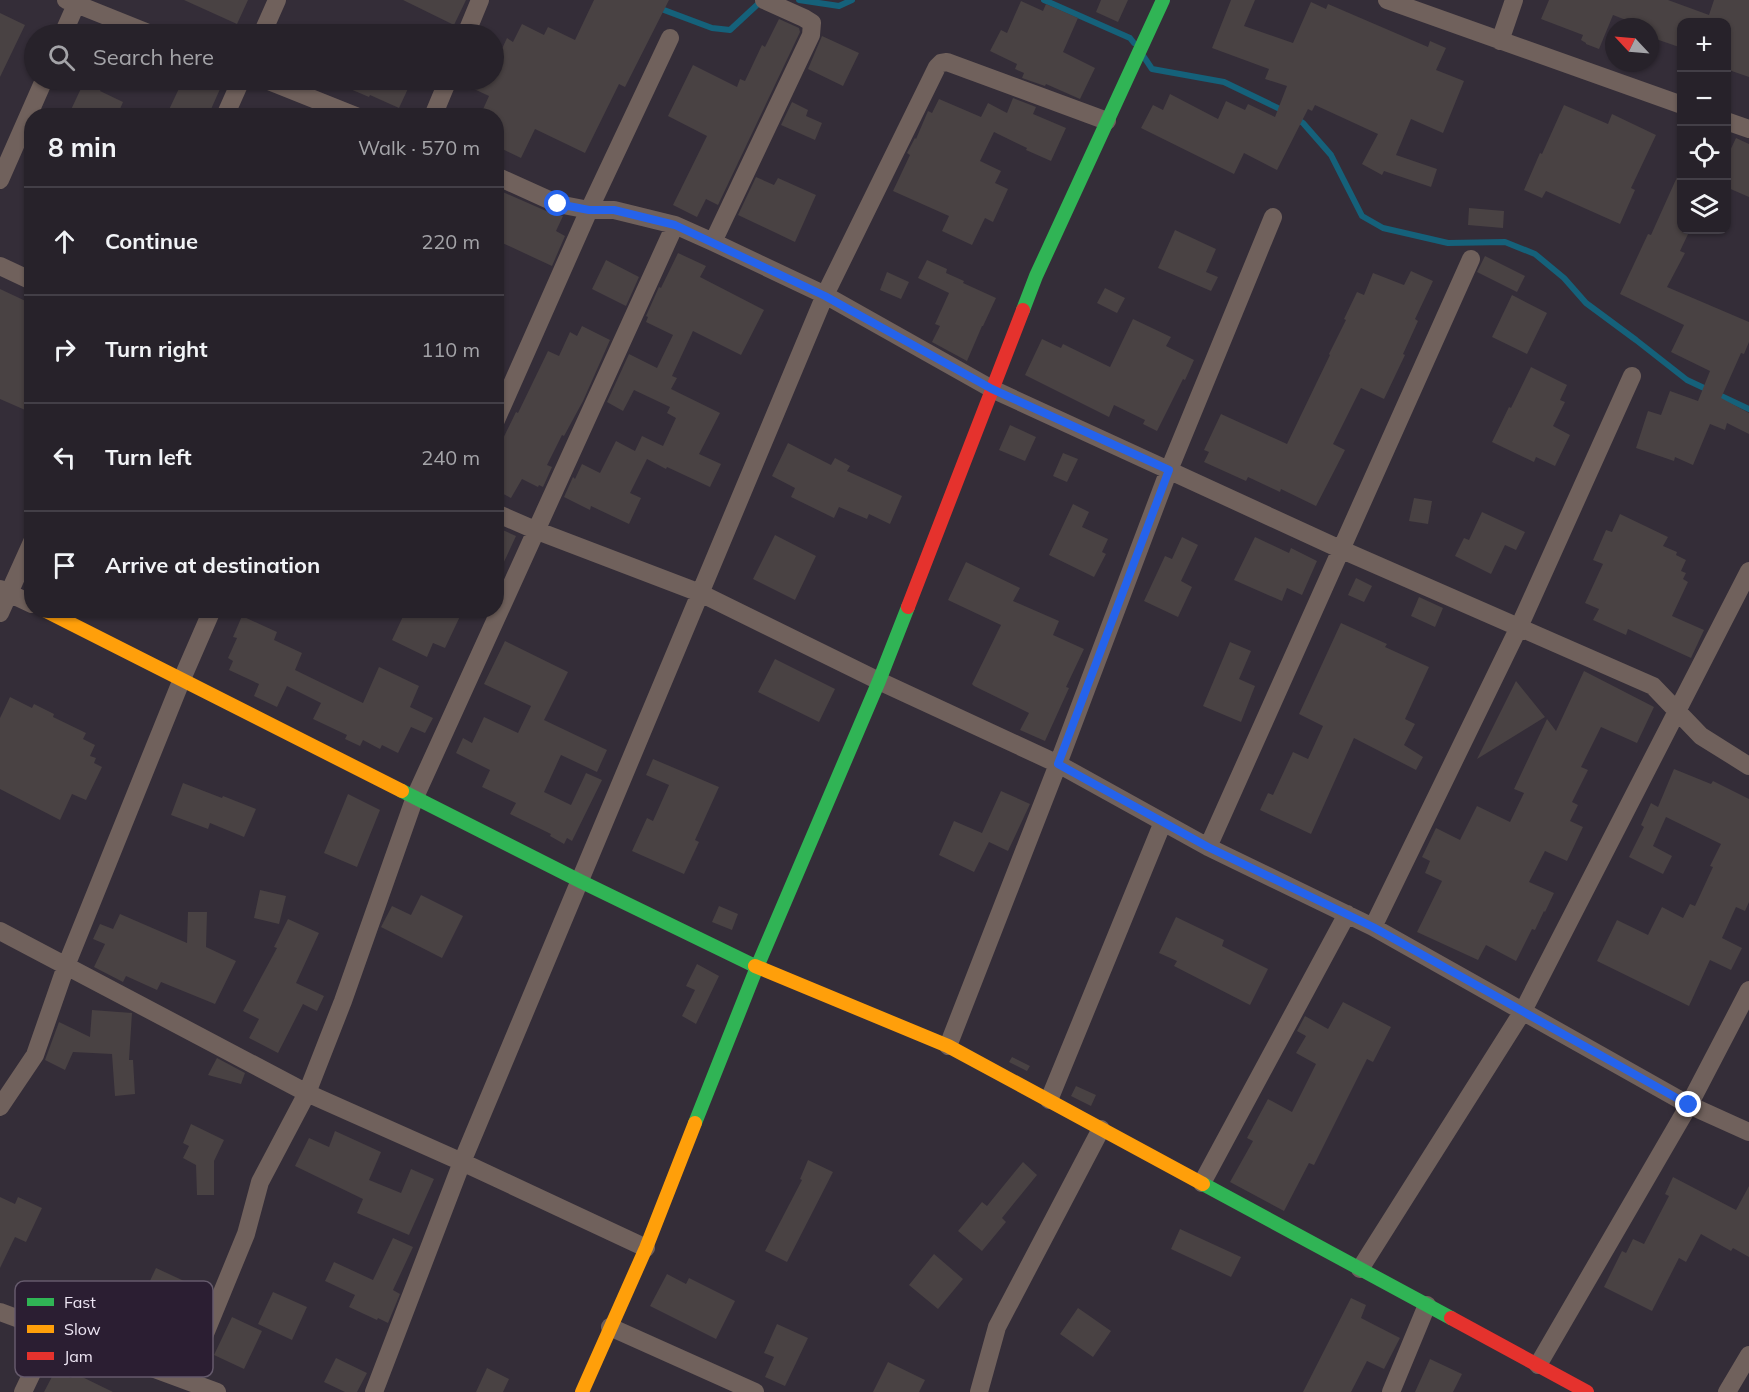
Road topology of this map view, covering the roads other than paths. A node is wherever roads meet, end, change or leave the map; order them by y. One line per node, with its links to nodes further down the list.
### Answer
1 (277, 0): 10 (street)
2 (480, 0): 11 (street)
3 (764, 0): 32 (street)
4 (1163, 0): 23 (street)
5 (1387, 0): 13 (street)
6 (1514, 0): 13 (street)
7 (73, 1): 8 (street); 9 (street)
8 (66, 24)
9 (127, 24)
10 (266, 24)
11 (470, 24)
12 (670, 38): 29 (street)
13 (1500, 42): 18 (street)
14 (40, 90): 19 (street)
15 (237, 90): 20 (street)
16 (291, 90): 21 (street)
17 (444, 90): 22 (street)
18 (1677, 103)
19 (32, 108)
20 (229, 108)
21 (336, 108)
22 (436, 108)
23 (1107, 121): 36 (street); 38 (street)
24 (1731, 123): 26 (street)
25 (24, 125): 27 (street)
26 (1749, 129)
27 (0, 180)
28 (504, 180): 29 (street)
29 (589, 210): 31 (street); 39 (street)
30 (1273, 217): 40 (street)
31 (675, 225): 32 (street); 42 (street)
32 (713, 242): 36 (street)
33 (1471, 259): 43 (street)
34 (0, 266): 35 (street)
35 (24, 277)
36 (825, 296): 38 (street); 47 (street)
37 (1632, 376): 54 (street)
38 (992, 389): 40 (street); 56 (street)
39 (504, 402)
40 (1169, 470): 43 (street); 58 (street)
41 (504, 516): 42 (street)
42 (535, 530): 47 (street); 48 (street)
43 (1340, 549): 54 (street); 62 (street)
44 (24, 556): 46 (street)
45 (1749, 571): 57 (street)
46 (4, 591): 49 (street); 50 (street)
47 (700, 593): 56 (street); 63 (street)
48 (504, 599)
49 (24, 600)
50 (0, 613)
51 (60, 618): 55 (street)
52 (209, 618): 55 (street)
53 (495, 618): 60 (street)
54 (1519, 627): 57 (street); 65 (street)
55 (182, 679): 60 (street); 67 (street)
56 (879, 681): 58 (street); 68 (street)
57 (1677, 711): 59 (street); 70 (street)
58 (1058, 764): 61 (street); 71 (street)
59 (1749, 766)
60 (415, 797): 63 (street); 72 (street)
61 (1164, 822): 62 (street); 73 (street)
62 (1208, 847): 64 (street)
63 (580, 881): 68 (street); 78 (street)
64 (1347, 914): 65 (street); 79 (street)
65 (1373, 927): 70 (street)
66 (0, 931): 67 (street)
67 (66, 966): 72 (street); 75 (street)
68 (757, 967): 71 (street); 80 (street)
69 (1749, 990): 74 (street)
70 (1523, 1011): 74 (street); 81 (street)
71 (948, 1046): 73 (street)
72 (307, 1094): 78 (street); 84 (street)
73 (1049, 1100): 76 (street)
74 (1689, 1105): 77 (street); 88 (street)
75 (0, 1107)
76 (1101, 1129): 79 (street); 98 (street)
77 (1749, 1132)
78 (462, 1162): 80 (street); 95 (street)
79 (1202, 1183): 81 (street)
80 (646, 1248): 86 (street)
81 (1360, 1269): 82 (street)
82 (1427, 1305): 88 (street); 99 (street)
83 (0, 1312): 85 (street)
84 (213, 1314)
85 (15, 1317)
86 (610, 1327): 96 (street); 97 (street)
87 (1749, 1355): 101 (street)
88 (1538, 1365): 100 (street)
89 (30, 1377): 93 (street)
90 (178, 1377): 92 (street)
91 (187, 1377): 92 (street)
92 (186, 1380): 94 (street)
93 (23, 1392)
94 (217, 1392)
95 (374, 1392)
96 (582, 1392)
97 (755, 1392)
98 (979, 1392)
99 (1391, 1392)
100 (1587, 1392)
101 (1727, 1392)

